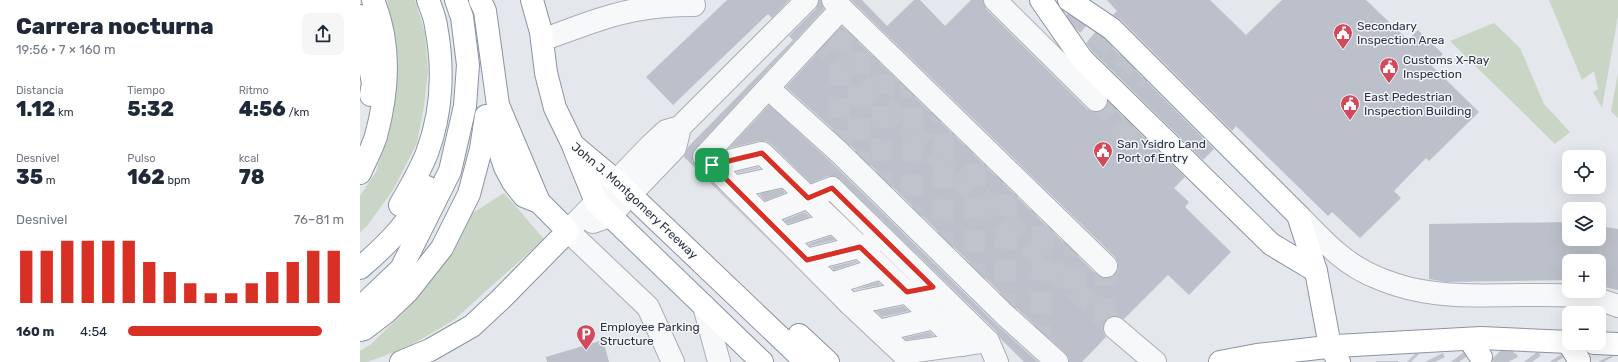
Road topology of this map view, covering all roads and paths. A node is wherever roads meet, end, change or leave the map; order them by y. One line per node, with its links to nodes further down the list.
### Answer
1 (373, 0): 24 (highway)
2 (428, 0): 37 (highway)
3 (441, 0): 40 (highway)
4 (456, 0): 33 (highway)
5 (480, 0): 17 (highway)
6 (532, 0): 16 (highway, John J. Montgomery Freeway)
7 (808, 0): 27 (lane)
8 (995, 0): 20 (lane)
9 (1041, 0): 42 (highway)
10 (1047, 0): 42 (highway)
11 (1057, 0): 42 (highway)
12 (1069, 0): 30 (highway)
13 (837, 4): 19 (lane); 39 (lane)
14 (694, 5): 16 (lane)
15 (362, 25): 18 (highway); 21 (highway)
16 (542, 40): 22 (highway, John J. Montgomery Freeway)
17 (492, 64): 32 (highway); 54 (highway)
18 (360, 73)
19 (768, 88): 23 (lane); 82 (lane)
20 (1096, 100)
21 (360, 142)
22 (573, 145): 27 (highway, John J. Montgomery Freeway); 27 (highway)
23 (712, 165): 25 (lane); 26 (lane)
24 (360, 173)
25 (784, 176): 26 (lane); 28 (lane)
26 (734, 187): 29 (lane)
27 (618, 193): 32 (lane); 48 (highway); 78 (highway); 79 (highway, John J. Montgomery Freeway); 80 (highway)
28 (808, 198): 29 (lane); 31 (lane); 35 (lane)
29 (762, 215): 34 (lane)
30 (1298, 215): 42 (highway); 49 (lane)
31 (834, 222): 34 (lane); 36 (lane)
32 (568, 231): 50 (lane); 73 (highway)
33 (418, 236): 45 (highway); 51 (highway)
34 (785, 238): 38 (lane)
35 (886, 241): 36 (lane); 44 (lane)
36 (860, 247): 38 (lane); 41 (lane)
37 (360, 250)
38 (807, 260): 43 (lane)
39 (1106, 266)
40 (360, 268)
41 (881, 268): 43 (lane); 46 (lane)
42 (1316, 272): 64 (highway)
43 (831, 284): 47 (lane)
44 (933, 287): 46 (lane); 60 (lane)
45 (360, 288)
46 (907, 292): 47 (lane); 52 (lane)
47 (850, 304): 55 (lane)
48 (704, 306): 76 (lane); 77 (highway)
49 (1618, 306)
50 (648, 307): 74 (lane); 75 (lane)
51 (360, 308)
52 (934, 318): 55 (lane); 61 (lane)
53 (1115, 328): 83 (lane)
54 (360, 330)
55 (879, 331): 61 (lane)
56 (1469, 339): 57 (highway); 58 (highway); 67 (highway)
57 (1495, 339): 59 (highway); 69 (highway)
58 (1444, 340): 63 (highway); 68 (highway)
59 (1518, 340): 62 (highway); 70 (highway)
60 (988, 341): 61 (lane); 81 (lane)
61 (962, 345)
62 (1562, 349)
63 (1370, 353): 64 (highway)
64 (1334, 354): 65 (highway)
65 (1310, 355): 66 (highway)
66 (1285, 357): 71 (highway)
67 (1481, 357)
68 (1456, 358)
69 (1506, 358)
70 (1529, 358)
71 (1259, 359): 72 (highway)
72 (1227, 361)
73 (401, 362)
74 (659, 362)
75 (673, 362)
76 (719, 362)
77 (762, 362)
78 (785, 362)
79 (806, 362)
80 (828, 362)
81 (997, 362)
82 (1057, 362)
83 (1155, 362)

